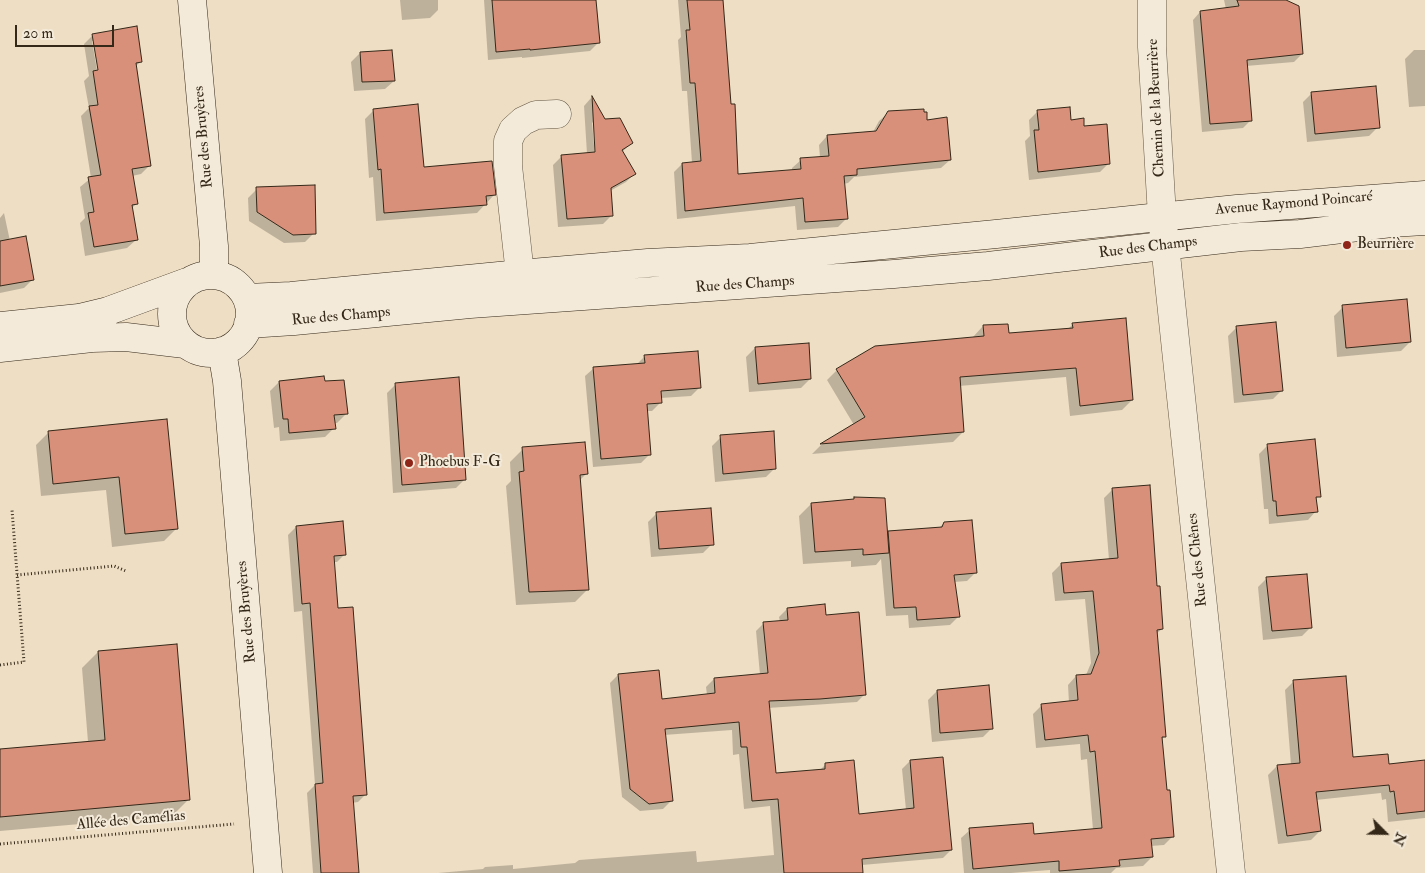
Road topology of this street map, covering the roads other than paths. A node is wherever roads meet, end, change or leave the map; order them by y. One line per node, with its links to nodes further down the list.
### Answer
1 (192, 0): 10 (street, Rue des Bruyères)
2 (1152, 0): 5 (street, Chemin de la Beurrière)
3 (558, 114): 9 (street)
4 (1425, 194): 5 (street, Avenue Raymond Poincaré)
5 (1162, 216): 8 (street, Chemin de la Beurrière); 9 (street, Rue des Champs)
6 (1425, 221): 7 (street, Avenue Raymond Poincaré)
7 (1241, 237): 8 (street, Rue des Champs)
8 (1166, 246): 12 (street, Rue des Champs); 18 (street, Rue des Chênes)
9 (520, 274): 12 (street, Rue des Champs)
10 (214, 275): 11 (street); 12 (street)
11 (187, 282): 13 (street); 14 (street)
12 (248, 311): 16 (street)
13 (0, 326)
14 (185, 344): 15 (street); 16 (street)
15 (0, 348)
16 (222, 352): 17 (street, Rue des Bruyères)
17 (268, 873)
18 (1231, 873)

